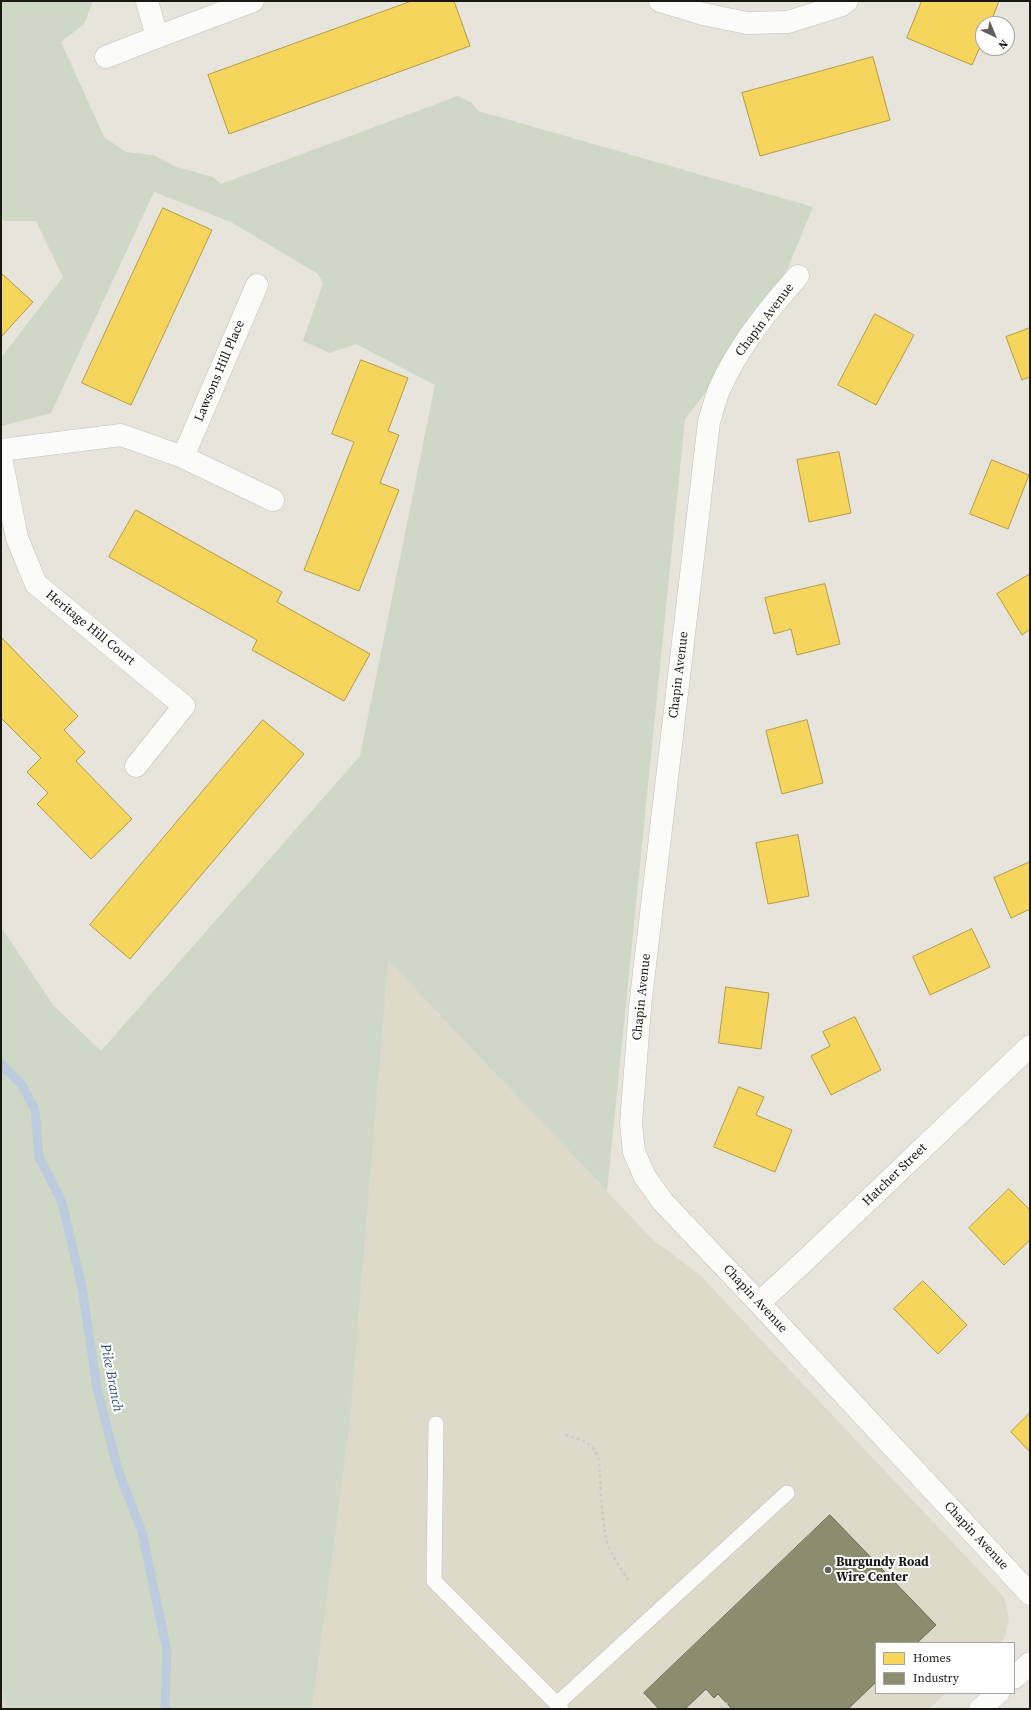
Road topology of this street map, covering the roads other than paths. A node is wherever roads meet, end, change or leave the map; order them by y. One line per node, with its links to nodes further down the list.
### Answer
1 (147, 1): 5 (street)
2 (252, 1): 5 (street)
3 (660, 1): 4 (street)
4 (847, 1)
5 (157, 37): 6 (street)
6 (106, 57)
7 (798, 276): 15 (street, Chapin Avenue)
8 (257, 286): 10 (street, Lawsons Hill Place)
9 (1, 450): 10 (street)
10 (184, 456): 12 (street)
11 (1, 458): 13 (street, Heritage Hill Court)
12 (273, 500)
13 (136, 766)
14 (1030, 1046): 15 (street, Hatcher Street)
15 (759, 1303): 18 (street, Chapin Avenue)
16 (436, 1424): 22 (lane)
17 (787, 1493): 22 (lane)
18 (1030, 1594)
19 (1030, 1663): 20 (street)
20 (1015, 1677)
21 (997, 1694): 23 (street)
22 (559, 1707)
23 (980, 1709)

